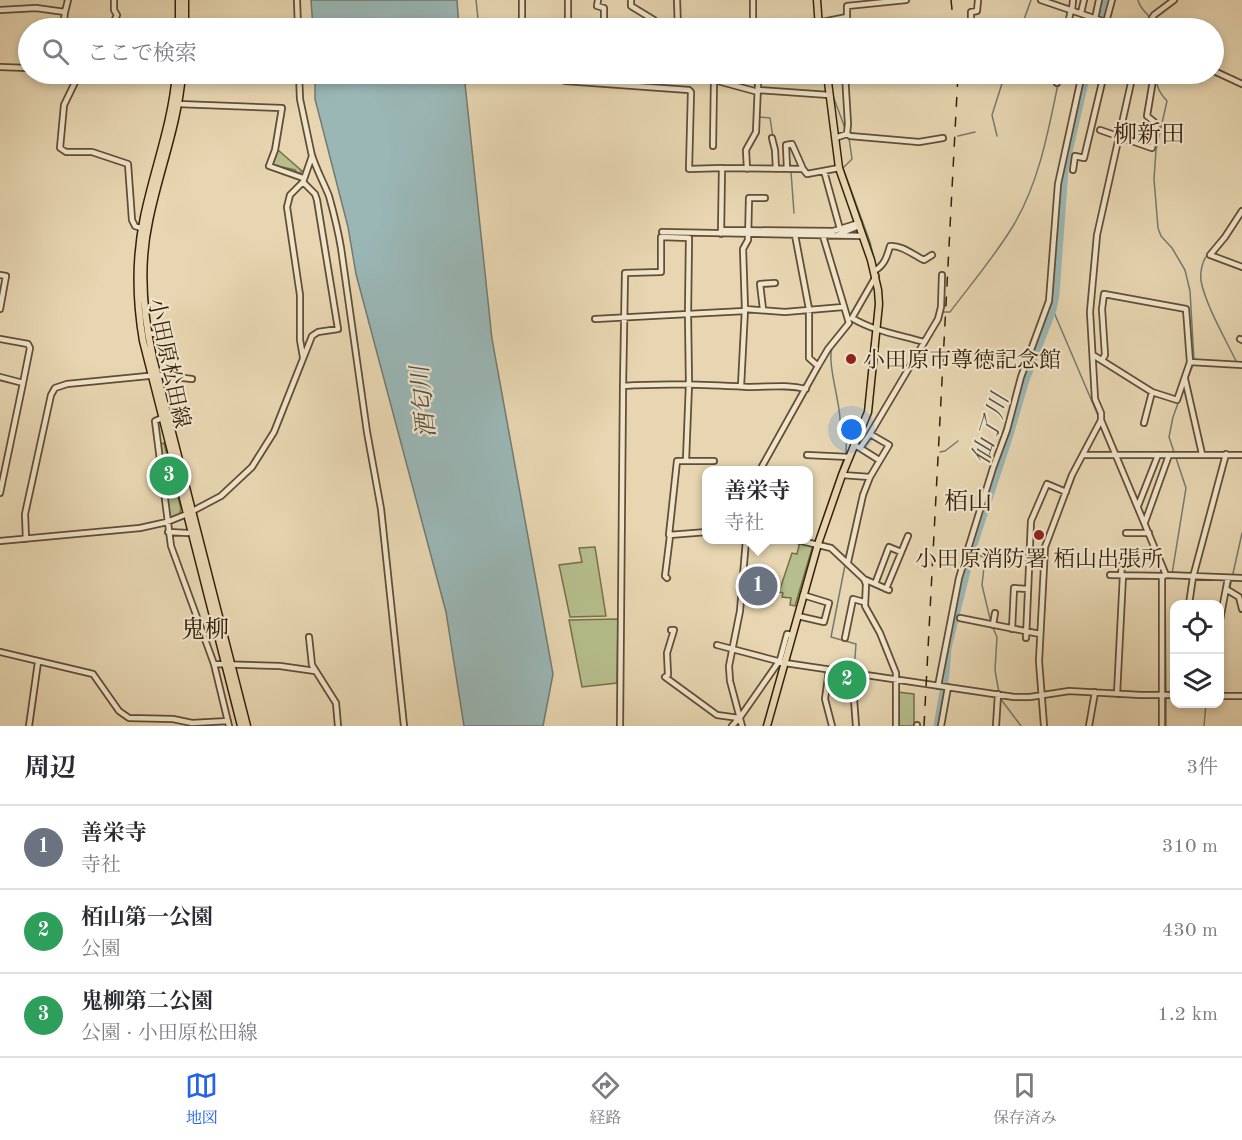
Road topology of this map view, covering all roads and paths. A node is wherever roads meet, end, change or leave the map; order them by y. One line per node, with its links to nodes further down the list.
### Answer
1 (68, 0): 24 (street)
2 (114, 0): 26 (street)
3 (179, 0): 27 (main road)
4 (184, 0): 28 (main road)
5 (297, 0): 29 (street)
6 (522, 0): 30 (street)
7 (568, 0): 31 (street)
8 (597, 0): 32 (street)
9 (630, 0): 33 (street)
10 (677, 0): 34 (street)
11 (753, 0): 35 (street)
12 (817, 0): 36 (main road)
13 (906, 0): 21 (street)
14 (978, 0): 38 (street)
15 (1041, 0): 23 (street)
16 (1073, 0): 23 (street)
17 (1084, 0): 23 (street)
18 (1100, 0): 41 (street)
19 (1112, 0): 42 (street)
20 (1174, 0): 43 (street)
21 (847, 3): 37 (street)
22 (0, 10): 24 (street)
23 (1074, 11): 39 (street); 40 (street)
24 (65, 12): 25 (street)
25 (64, 18)
26 (116, 18)
27 (179, 18)
28 (184, 18)
29 (298, 18)
30 (522, 18)
31 (568, 18)
32 (604, 18)
33 (651, 18)
34 (678, 18)
35 (753, 18)
36 (818, 18)
37 (847, 18)
38 (970, 18)
39 (1071, 18)
40 (1092, 18)
41 (1095, 18)
42 (1107, 18)
43 (1152, 18)
44 (0, 67): 45 (street)
45 (18, 68)
46 (1224, 76): 61 (street)
47 (74, 84): 85 (street)
48 (175, 84): 85 (main road, 小田原松田線)
49 (181, 84): 64 (main road, 小田原松田線)
50 (299, 84): 72 (street)
51 (606, 84): 73 (street)
52 (711, 84): 71 (street)
53 (734, 84): 62 (street)
54 (757, 84): 62 (street)
55 (828, 84): 63 (main road)
56 (846, 84): 66 (street)
57 (1080, 84): 216 (street)
58 (1102, 84): 79 (street)
59 (1131, 84): 67 (street)
60 (1153, 84): 67 (street)
61 (1242, 84)
62 (758, 91): 63 (street); 75 (street)
63 (829, 95): 69 (main road)
64 (178, 104): 81 (street); 85 (main road, 小田原松田線)
65 (1100, 130): 67 (street)
66 (846, 134): 69 (street); 70 (street)
67 (1118, 136): 106 (street)
68 (772, 138): 76 (street)
69 (835, 138): 74 (main road)
70 (943, 138)
71 (713, 146)
72 (311, 152): 81 (street); 232 (street)
73 (722, 168): 75 (street); 88 (street)
74 (839, 168): 80 (street); 84 (main road)
75 (747, 169): 76 (street)
76 (776, 169): 77 (street)
77 (787, 169): 78 (street); 78 (street)
78 (803, 169): 80 (street)
79 (1073, 170)
80 (824, 171): 86 (street)
81 (303, 180): 116 (street); 117 (street)
82 (765, 198): 89 (street)
83 (1242, 211): 95 (street)
84 (859, 224): 86 (street); 92 (street); 93 (main road)
85 (144, 229): 112 (main road, 小田原松田線); 124 (main road, 小田原松田線)
86 (840, 229): 89 (street)
87 (663, 232): 88 (street)
88 (721, 232): 89 (street)
89 (749, 233): 90 (street); 105 (street)
90 (795, 235): 91 (street); 103 (street)
91 (824, 236): 92 (street); 100 (street)
92 (835, 236): 93 (street)
93 (863, 236): 98 (main road)
94 (932, 255): 98 (street)
95 (1242, 267)
96 (0, 275): 101 (street)
97 (942, 275): 115 (street)
98 (876, 277): 110 (street); 111 (main road)
99 (775, 283): 102 (street)
100 (843, 307): 103 (street); 110 (street)
101 (0, 309)
102 (763, 309): 103 (street); 105 (street)
103 (809, 309): 123 (street)
104 (1102, 309): 106 (street); 120 (street); 121 (street)
105 (745, 310): 107 (street); 131 (street)
106 (1090, 312): 118 (street)
107 (688, 314): 108 (street); 108 (street); 129 (street)
108 (624, 317): 109 (street); 130 (street)
109 (595, 319)
110 (850, 320): 111 (street); 123 (street)
111 (877, 328): 115 (street); 138 (main road)
112 (148, 333): 113 (street); 124 (main road, 小田原松田線)
113 (162, 335)
114 (0, 339): 128 (street)
115 (924, 342): 137 (street)
116 (309, 345): 117 (street); 119 (street)
117 (302, 347): 119 (street)
118 (1093, 355): 120 (street); 135 (street)
119 (303, 357): 159 (street)
120 (1102, 360): 133 (street)
121 (1190, 362): 122 (street); 127 (street)
122 (1240, 365)
123 (818, 366): 132 (street)
124 (155, 375): 126 (street); 134 (main road, 小田原松田線); 159 (main road, 小田原松田線); 169 (street)
125 (0, 377): 128 (street)
126 (192, 379)
127 (1185, 379): 133 (street); 139 (street)
128 (23, 383): 149 (street)
129 (689, 384): 130 (street); 131 (street); 150 (street)
130 (623, 386): 233 (street)
131 (741, 386): 132 (street)
132 (806, 389): 153 (street)
133 (1152, 392): 136 (street)
134 (162, 418): 159 (main road, 小田原松田線); 160 (street)
135 (1100, 422): 142 (street); 143 (street)
136 (1144, 423)
137 (870, 434): 138 (street); 151 (street)
138 (857, 446): 148 (main road); 151 (street)
139 (1202, 454): 140 (street); 145 (street)
140 (1226, 454): 146 (street); 182 (street)
141 (807, 455): 148 (street)
142 (1083, 455): 143 (street); 156 (street)
143 (1116, 455): 144 (street); 158 (street)
144 (1158, 455): 145 (street); 158 (street)
145 (1169, 455): 161 (street)
146 (1242, 455)
147 (0, 456): 149 (street)
148 (849, 457): 154 (main road)
149 (7, 458): 157 (street)
150 (686, 460): 152 (street); 167 (street)
151 (879, 460): 155 (street)
152 (714, 461)
153 (763, 466)
154 (842, 475): 155 (street); 173 (main road)
155 (870, 477): 177 (street)
156 (1066, 492): 174 (street); 175 (street)
157 (0, 493)
158 (1138, 506): 161 (street)
159 (190, 513): 160 (street); 211 (main road, 小田原松田線)
160 (167, 522): 162 (street); 169 (street)
161 (1145, 522): 166 (street)
162 (168, 532): 163 (street); 210 (street)
163 (188, 533)
164 (702, 533): 167 (street)
165 (1126, 533): 166 (street)
166 (1147, 533): 181 (street)
167 (670, 536): 183 (street)
168 (908, 536): 176 (street)
169 (26, 539): 170 (street)
170 (0, 541)
171 (813, 543): 173 (street)
172 (746, 544): 206 (street)
173 (818, 544): 177 (street); 190 (main road)
174 (1031, 545): 175 (street); 188 (street)
175 (1046, 546): 201 (street)
176 (901, 552): 187 (street); 187 (street)
177 (848, 562): 186 (street)
178 (1122, 564): 180 (street)
179 (1110, 575): 180 (street)
180 (1122, 575): 181 (street); 219 (street)
181 (1167, 576): 182 (street); 222 (street)
182 (1193, 576): 184 (street); 191 (street)
183 (667, 578)
184 (1228, 578): 185 (street); 189 (street)
185 (1242, 578)
186 (864, 579): 187 (street); 193 (street)
187 (876, 584)
188 (1028, 589): 199 (street); 202 (street)
189 (1226, 589): 192 (street); 194 (street)
190 (803, 596): 196 (main road); 196 (street)
191 (1190, 600)
192 (1224, 600)
193 (864, 602): 204 (street); 215 (street)
194 (1242, 609)
195 (995, 613): 198 (street)
196 (798, 616): 209 (main road)
197 (960, 618): 198 (street)
198 (992, 625): 199 (street)
199 (1012, 629): 202 (street)
200 (671, 630): 226 (street)
201 (1040, 634): 202 (street); 221 (street)
202 (1026, 635)
203 (309, 637): 213 (street)
204 (845, 638)
205 (717, 645): 206 (street)
206 (732, 650): 209 (street); 226 (street)
207 (0, 652): 208 (street)
208 (38, 662): 227 (street); 228 (street)
209 (781, 662): 212 (street); 226 (street); 235 (main road)
210 (214, 664): 211 (street); 227 (street)
211 (228, 664): 213 (street); 229 (main road, 小田原松田線); 230 (main road, 小田原松田線)
212 (829, 670): 214 (street); 236 (street)
213 (315, 671): 231 (street)
214 (852, 674): 215 (street); 237 (street)
215 (896, 680): 216 (street); 238 (street)
216 (939, 686): 217 (street)
217 (948, 687): 220 (street); 239 (street)
218 (1095, 692): 219 (street); 221 (street); 242 (street)
219 (1117, 694): 222 (street)
220 (1000, 695): 221 (street); 240 (street)
221 (1041, 695): 241 (street)
222 (1161, 695): 223 (street); 243 (street)
223 (1170, 695)
224 (1224, 696): 225 (street)
225 (1242, 696)
226 (740, 721): 234 (street)
227 (228, 723)
228 (29, 726)
229 (241, 726)
230 (247, 726)
231 (338, 726)
232 (404, 726)
233 (620, 726)
234 (732, 726)
235 (767, 726)
236 (832, 726)
237 (855, 726)
238 (896, 726)
239 (940, 726)
240 (996, 726)
241 (1044, 726)
242 (1089, 726)
243 (1162, 726)

